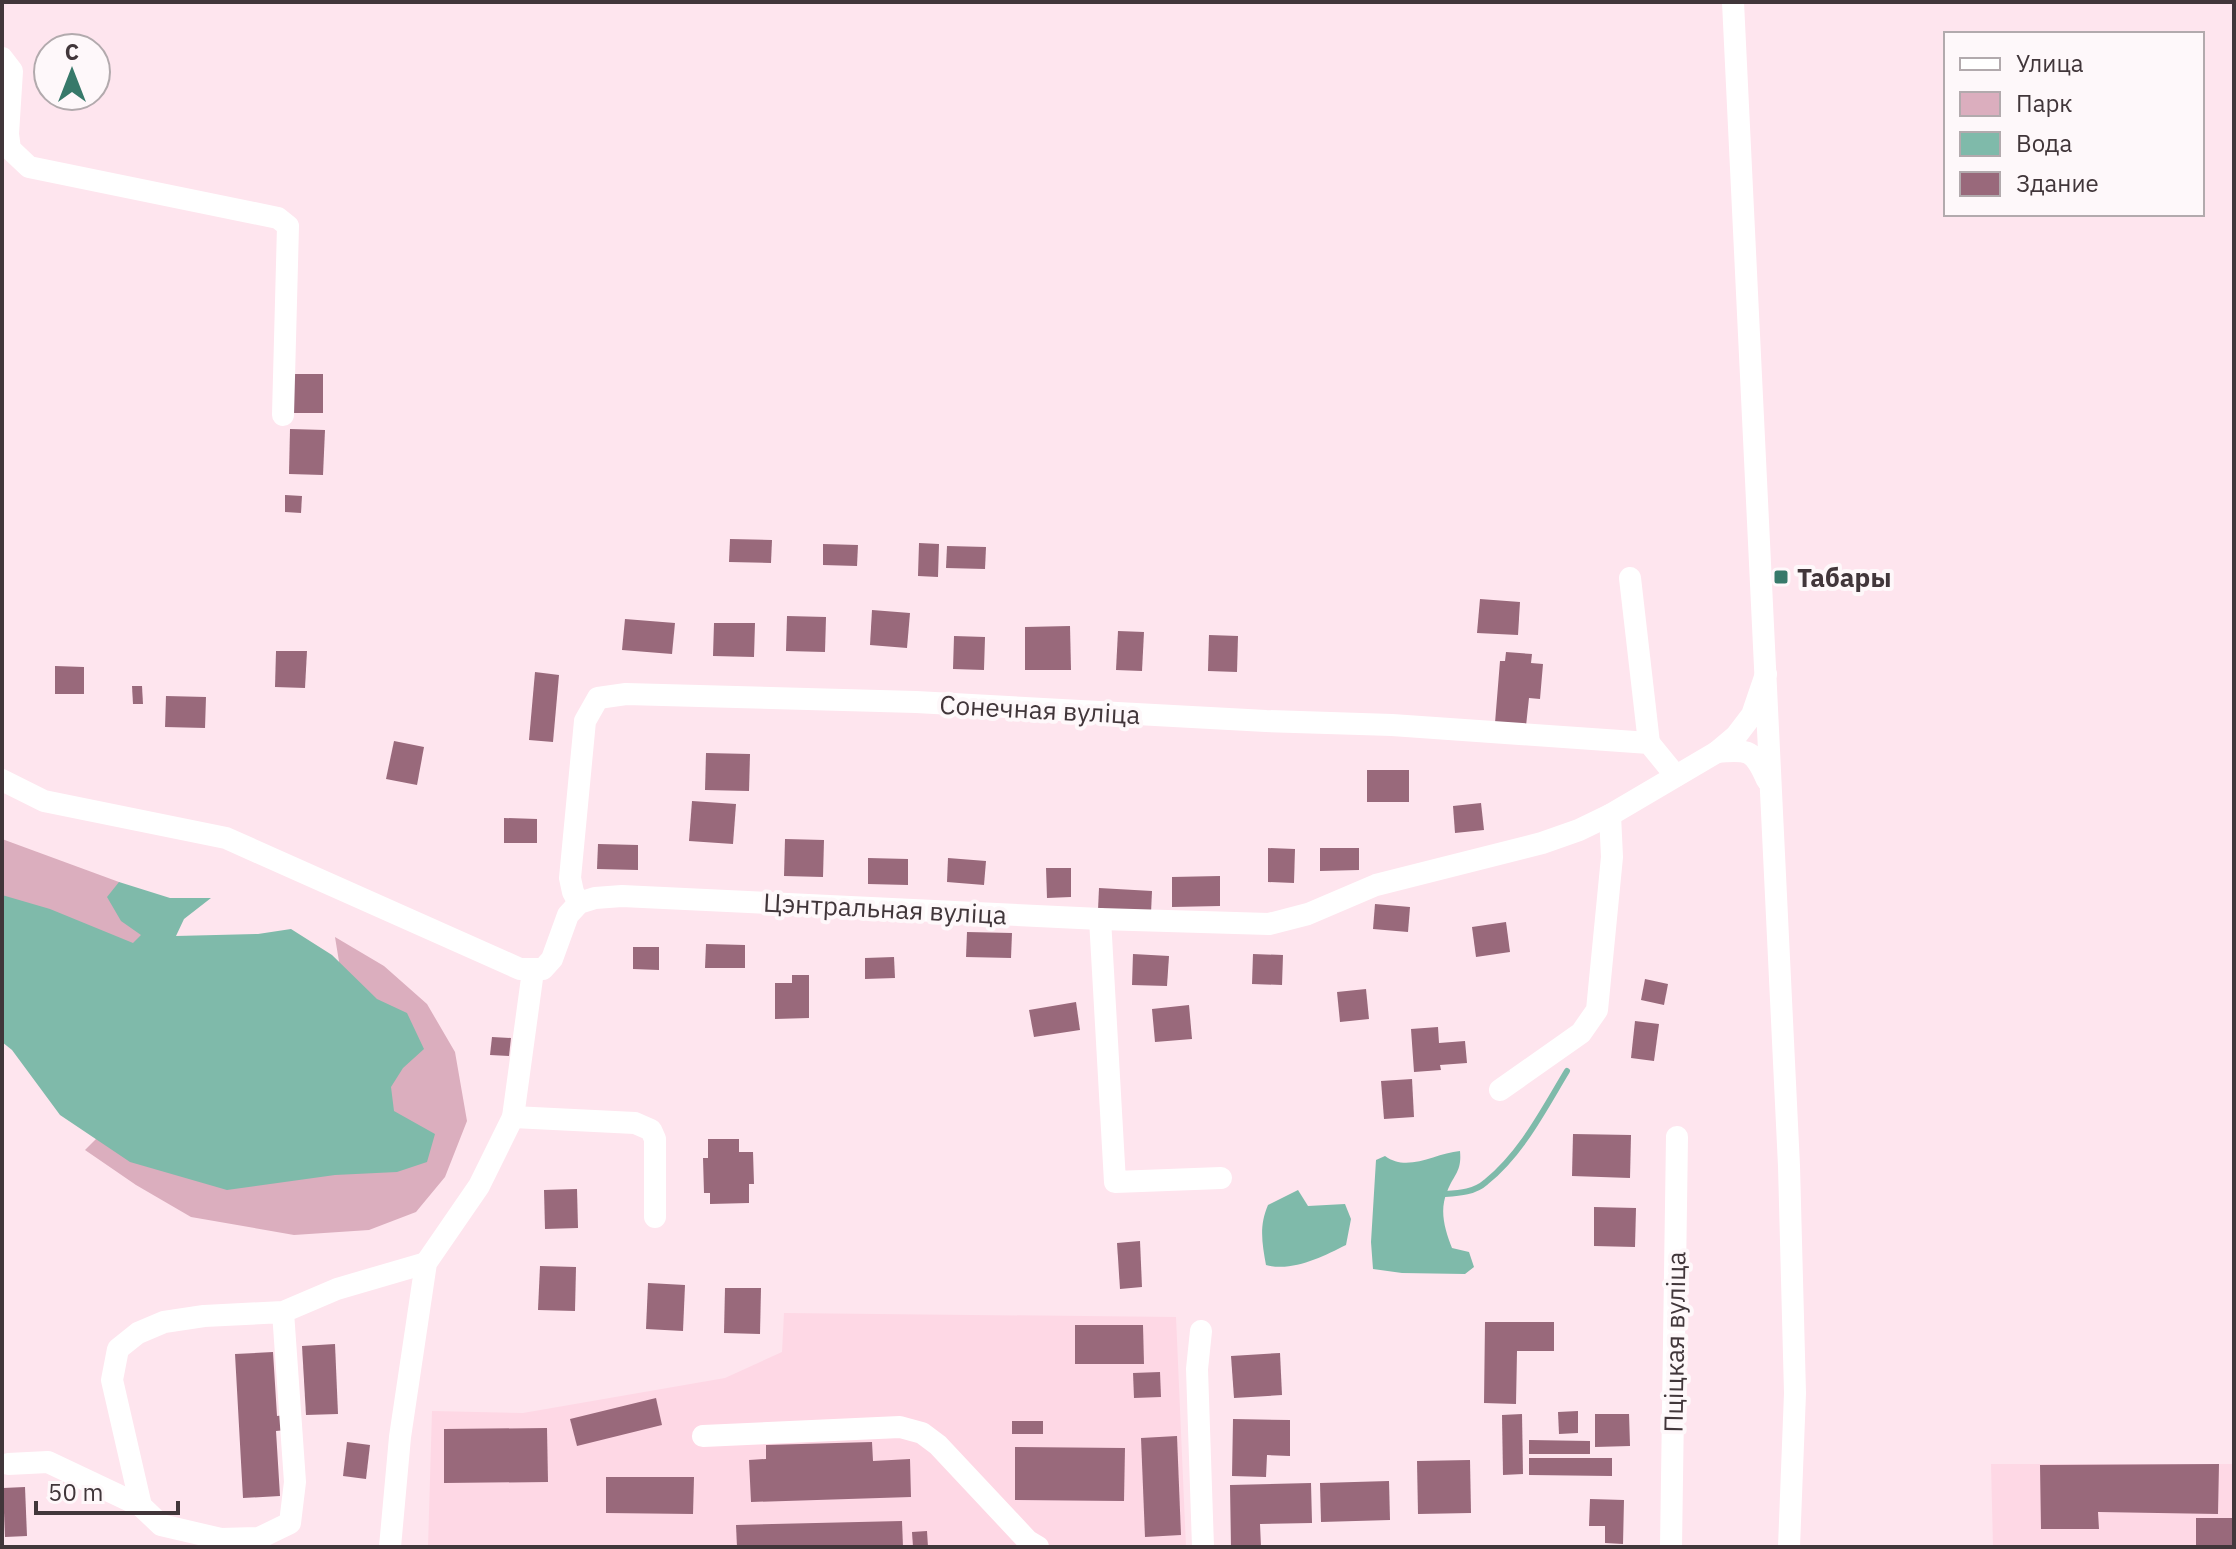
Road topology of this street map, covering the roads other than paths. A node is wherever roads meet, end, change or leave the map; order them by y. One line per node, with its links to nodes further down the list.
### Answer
1 (1733, 2): 5 (street)
2 (2, 58): 3 (street)
3 (283, 415)
4 (1630, 578): 6 (street)
5 (1766, 674): 7 (street, Цэнтральная вуліца); 10 (street)
6 (1649, 743): 8 (street); 12 (street, Сонечная вуліца)
7 (1717, 752): 8 (street, Цэнтральная вуліца); 10 (street)
8 (1676, 776): 11 (street, Цэнтральная вуліца)
9 (2, 780): 14 (street)
10 (1771, 789): 30 (street)
11 (1610, 815): 13 (street, Цэнтральная вуліца); 15 (street)
12 (579, 903): 13 (street, Цэнтральная вуліца); 14 (street)
13 (1100, 919): 18 (street)
14 (533, 971): 16 (street)
15 (1500, 1090)
16 (513, 1117): 19 (street); 20 (street)
17 (1677, 1137): 29 (street, Пціцкая вуліца)
18 (1221, 1178)
19 (655, 1217)
20 (426, 1263): 21 (street); 26 (street)
21 (283, 1312): 25 (street); 25 (street)
22 (1201, 1331): 28 (street)
23 (703, 1436): 27 (street)
24 (8, 1464): 25 (street)
25 (141, 1506)
26 (390, 1547)
27 (1038, 1547)
28 (1203, 1547)
29 (1671, 1547)
30 (1789, 1547)

